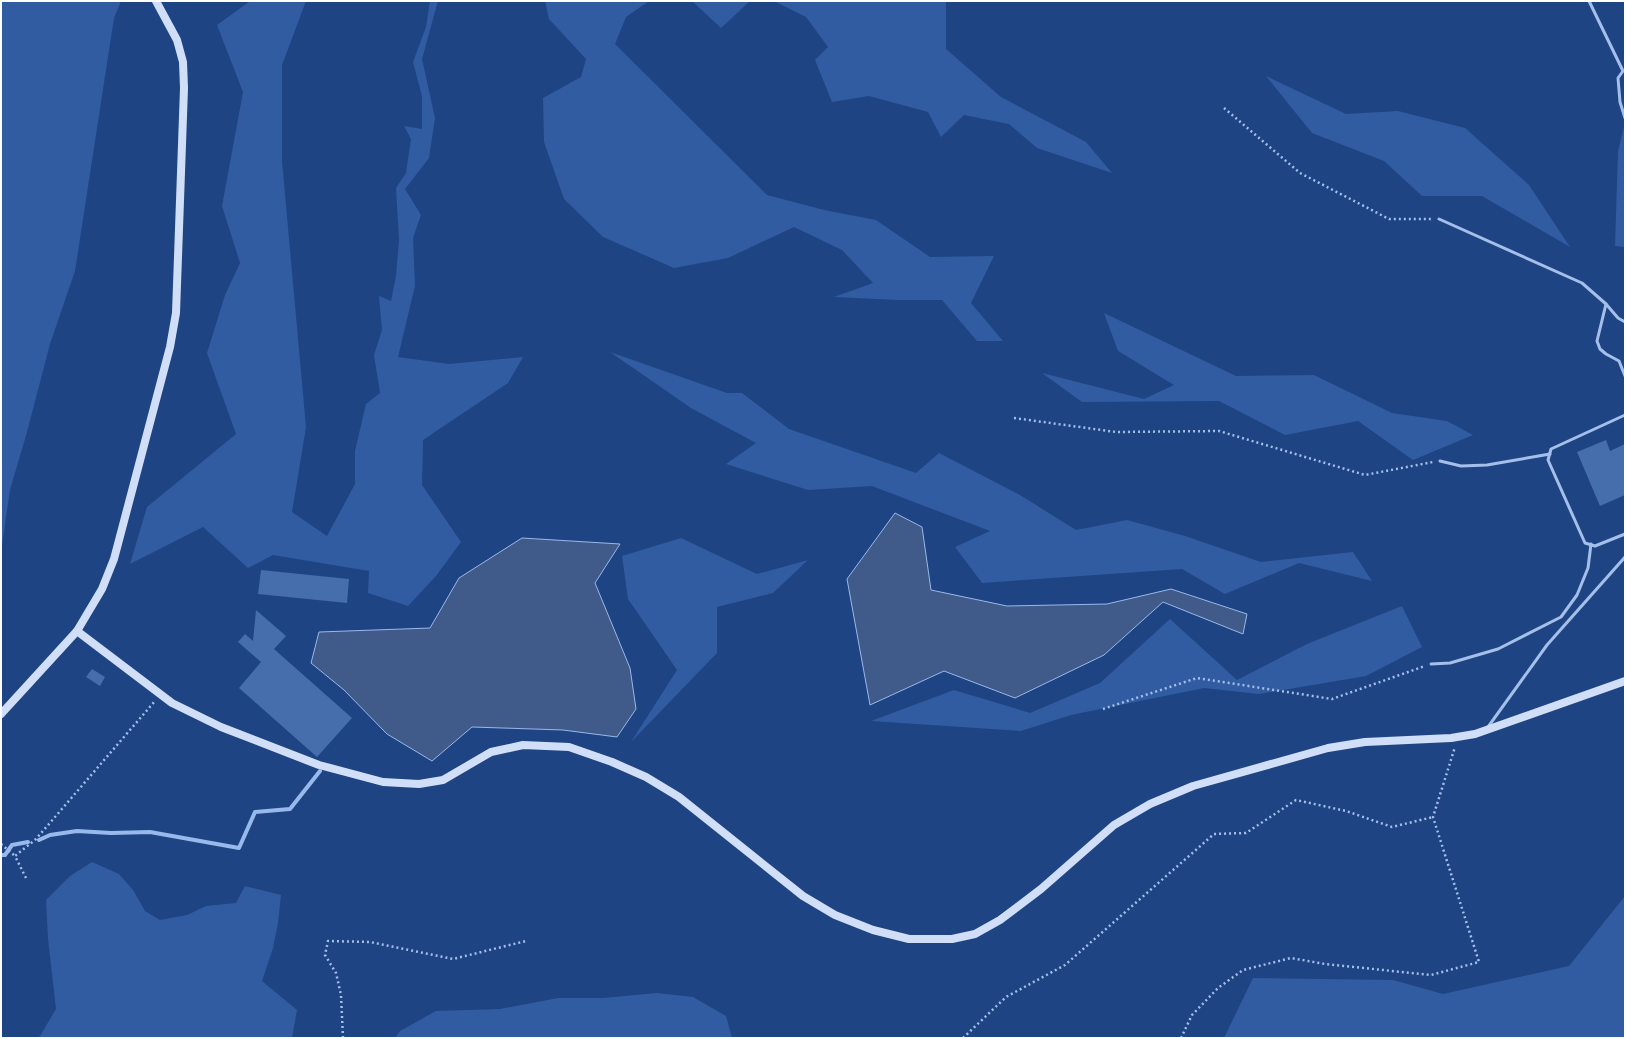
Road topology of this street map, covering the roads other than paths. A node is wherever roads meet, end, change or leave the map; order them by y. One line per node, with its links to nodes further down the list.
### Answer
1 (156, 1): 15 (street)
2 (1589, 1): 3 (lane)
3 (1624, 70): 4 (lane)
4 (1625, 118)
5 (1440, 219): 6 (lane)
6 (1606, 304): 7 (lane); 8 (lane)
7 (1625, 322)
8 (1625, 376)
9 (1625, 414): 10 (lane)
10 (1550, 454): 11 (lane); 13 (lane)
11 (1440, 461)
12 (1625, 534): 13 (lane)
13 (1591, 544): 16 (lane)
14 (1625, 557): 19 (lane)
15 (77, 632): 18 (street); 19 (street)
16 (1431, 664)
17 (1625, 681): 19 (street)
18 (1, 714)
19 (1486, 730)

